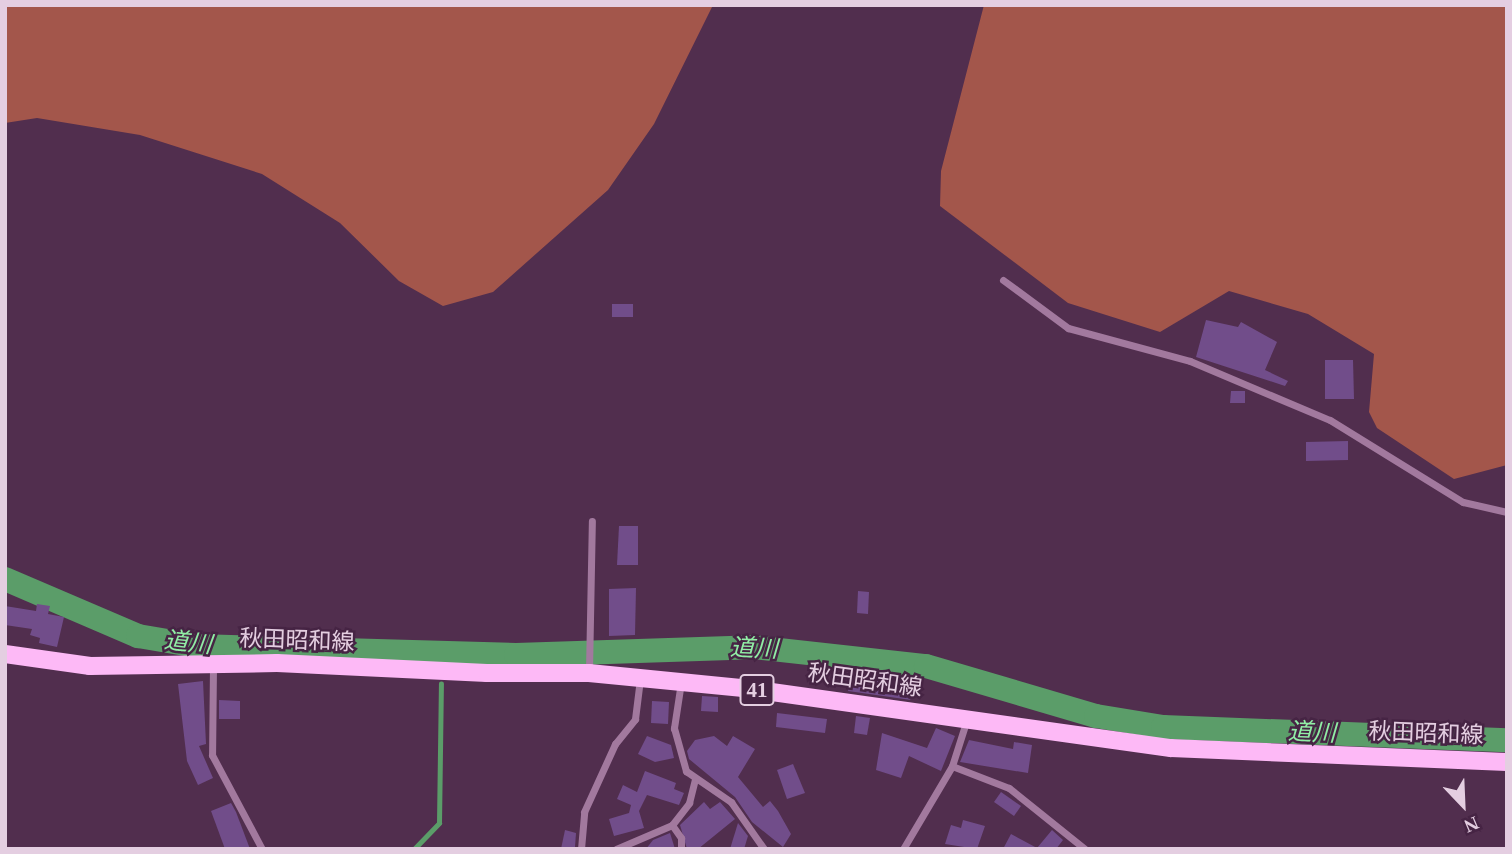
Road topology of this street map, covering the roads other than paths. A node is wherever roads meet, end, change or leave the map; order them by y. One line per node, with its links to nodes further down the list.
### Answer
1 (1003, 280): 2 (street)
2 (1507, 512)
3 (592, 521): 6 (street)
4 (5, 654): 5 (main road, 秋田昭和線 / 41)
5 (213, 663): 6 (main road, 秋田昭和線 / 41); 15 (street)
6 (589, 673): 7 (main road, 秋田昭和線 / 41)
7 (640, 679): 8 (main road, 秋田昭和線 / 41); 16 (street)
8 (681, 682): 9 (main road, 秋田昭和線 / 41); 12 (street)
9 (966, 721): 10 (main road, 秋田昭和線 / 41); 11 (street)
10 (1507, 762)
11 (952, 766): 19 (street); 20 (street)
12 (695, 779): 13 (street); 14 (street)
13 (671, 825): 17 (street); 18 (street)
14 (761, 847)
15 (262, 849)
16 (581, 849)
17 (616, 849)
18 (681, 849)
19 (903, 849)
20 (1085, 849)

